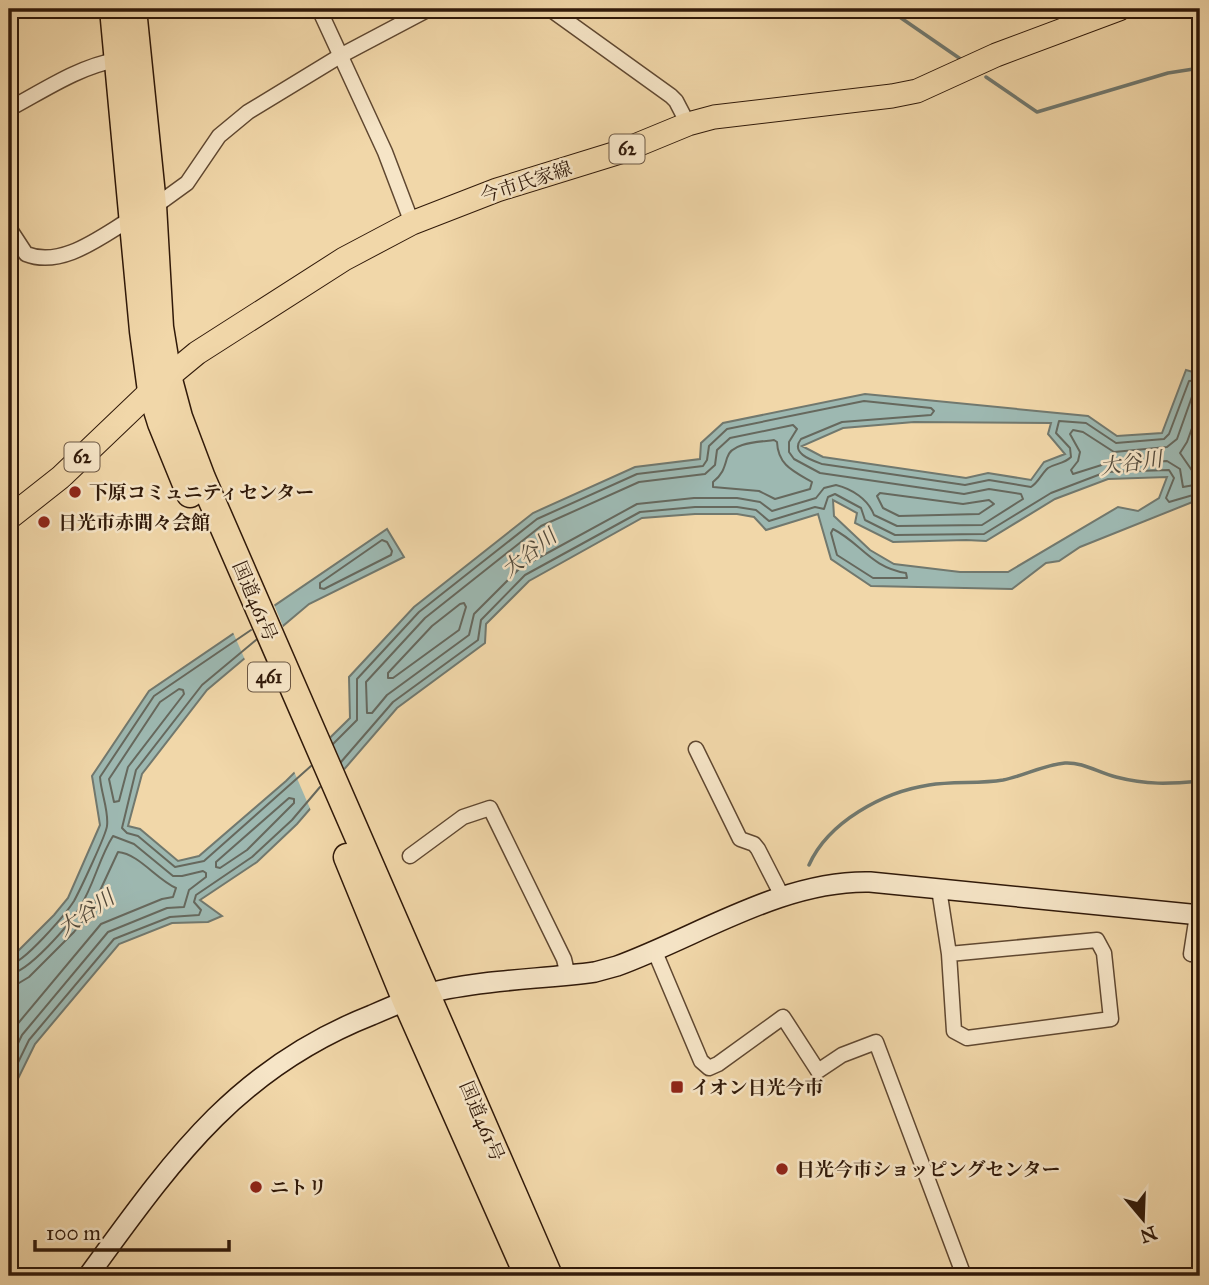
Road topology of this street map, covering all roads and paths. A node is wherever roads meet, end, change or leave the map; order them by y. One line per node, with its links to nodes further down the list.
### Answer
1 (113, 9): 8 (highway, 国道461号 / 461)
2 (133, 9): 11 (highway, 国道461号 / 461)
3 (319, 9): 7 (street)
4 (429, 9): 7 (street)
5 (551, 9): 10 (street)
6 (1119, 9): 10 (main road, 今市氏家線 / 62)
7 (340, 56): 11 (street); 12 (street)
8 (116, 60): 9 (street); 11 (highway, 国道461号 / 461)
9 (9, 108)
10 (688, 124): 12 (main road, 今市氏家線 / 62)
11 (143, 211): 13 (street); 14 (highway, 国道461号 / 461)
12 (412, 223): 14 (main road, 今市氏家線 / 62)
13 (9, 228)
14 (160, 384): 15 (main road, 今市氏家線 / 62); 25 (highway, 国道461号 / 461)
15 (9, 518)
16 (696, 749): 19 (street)
17 (410, 856): 24 (street)
18 (939, 888): 19 (street); 20 (street); 22 (street)
19 (782, 896): 21 (street)
20 (1199, 915): 23 (street)
21 (655, 952): 24 (street); 29 (street)
22 (949, 954): 22 (street)
23 (1200, 955)
24 (568, 976): 25 (street)
25 (417, 997): 26 (street); 27 (highway, 国道461号 / 461); 28 (highway, 国道461号 / 461)
26 (89, 1276)
27 (528, 1276)
28 (550, 1276)
29 (964, 1276)

